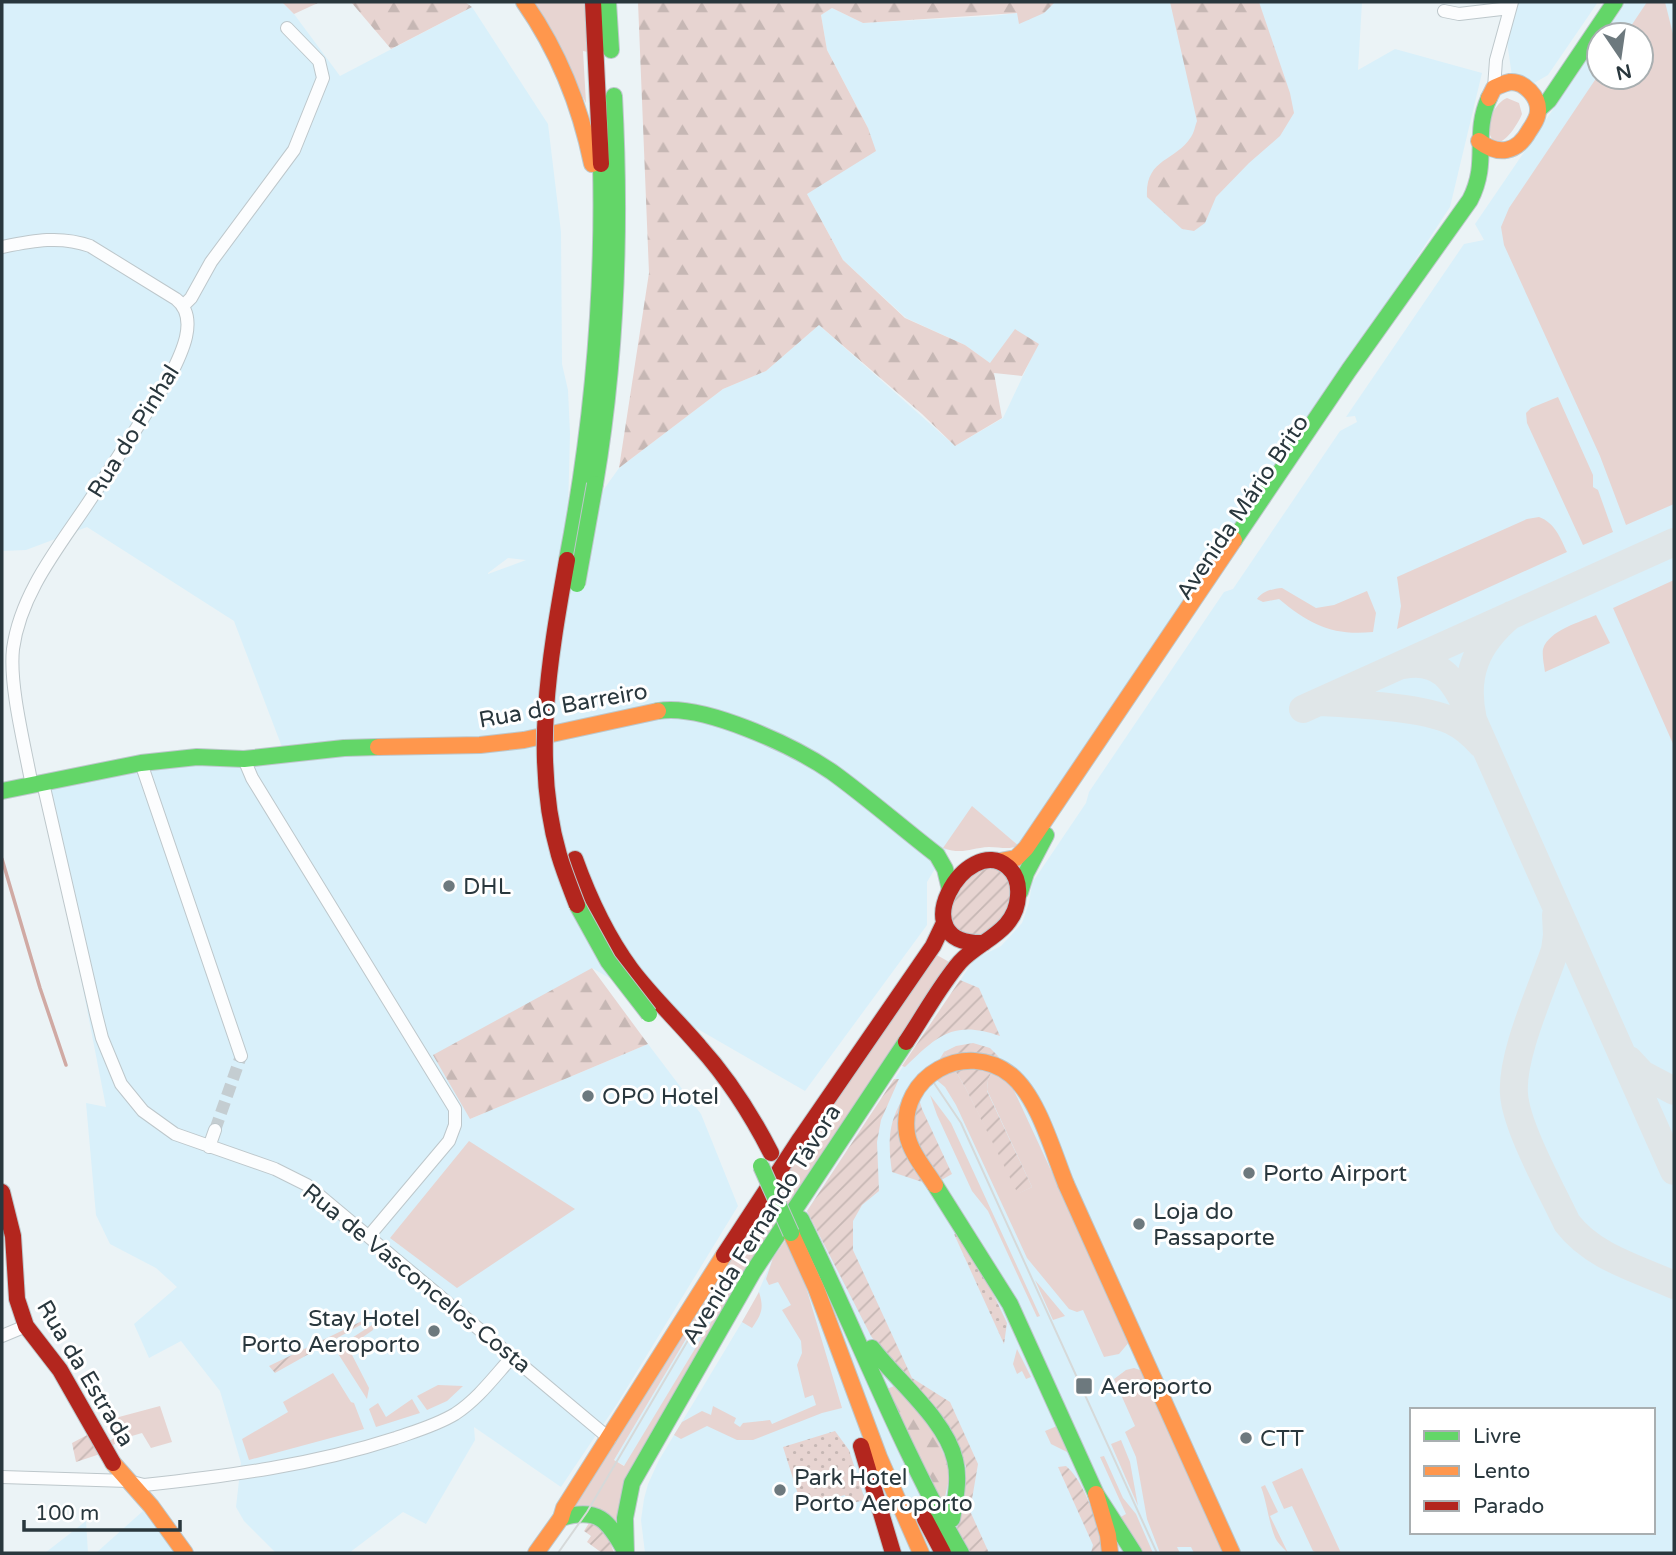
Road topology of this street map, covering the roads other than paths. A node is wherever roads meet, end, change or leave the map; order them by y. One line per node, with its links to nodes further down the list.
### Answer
1 (524, 2): 14 (main road)
2 (593, 2): 14 (main road)
3 (608, 2): 31 (main road, bridge)
4 (1606, 2): 10 (main road)
5 (1615, 2): 11 (main road)
6 (1511, 5): 7 (street); 9 (street)
7 (1444, 11)
8 (287, 28): 16 (street)
9 (1501, 85): 10 (main road); 12 (main road)
10 (1527, 89): 11 (main road)
11 (1538, 110): 13 (main road)
12 (1479, 141): 13 (main road); 23 (main road, Avenida Mário Brito)
13 (1508, 151): 25 (main road, Avenida Mário Brito)
14 (600, 214): 31 (main road, bridge)
15 (2, 247): 16 (street)
16 (184, 305): 19 (street, Rua do Pinhal)
17 (244, 759): 18 (main road, Rua do Barreiro); 21 (main road, Rua do Barreiro); 33 (street)
18 (141, 763): 19 (main road, Rua do Barreiro); 28 (street)
19 (37, 784): 20 (main road, Rua do Barreiro); 30 (street, Rua de Vasconcelos Costa)
20 (2, 791)
21 (937, 855): 22 (main road, Rua do Barreiro); 24 (main road)
22 (979, 861): 23 (main road); 24 (main road)
23 (1000, 861): 25 (main road)
24 (950, 890): 26 (main road)
25 (1020, 892): 27 (main road)
26 (944, 923): 27 (main road); 39 (main road, Avenida Fernando Távora)
27 (984, 943): 47 (main road, Avenida Fernando Távora)
28 (241, 1056)
29 (215, 1130): 30 (street)
30 (209, 1147): 33 (street, Rua de Vasconcelos Costa)
31 (766, 1159): 34 (main road); 35 (main road, bridge)
32 (2, 1192): 36 (main road, Rua da Estrada)
33 (369, 1236): 38 (street, Rua de Vasconcelos Costa)
34 (836, 1290): 44 (main road); 51 (main road)
35 (825, 1312): 48 (main road); 49 (main road); 50 (main road)
36 (26, 1326): 37 (street); 41 (main road, Rua da Estrada)
37 (2, 1336)
38 (512, 1357): 39 (street, Rua de Vasconcelos Costa); 41 (street)
39 (610, 1439): 43 (main road, Avenida Fernando Távora)
40 (2, 1477): 41 (street)
41 (128, 1481): 45 (main road, Rua da Estrada)
42 (1096, 1494): 52 (main road); 53 (main road); 54 (main road, bridge)
43 (561, 1518): 46 (main road, Avenida Fernando Távora); 47 (main road, Avenida Fernando Távora)
44 (952, 1519)
45 (185, 1553)
46 (536, 1553)
47 (626, 1553)
48 (893, 1553)
49 (921, 1553)
50 (943, 1553)
51 (961, 1553)
52 (1110, 1553)
53 (1133, 1553)
54 (1232, 1553)

